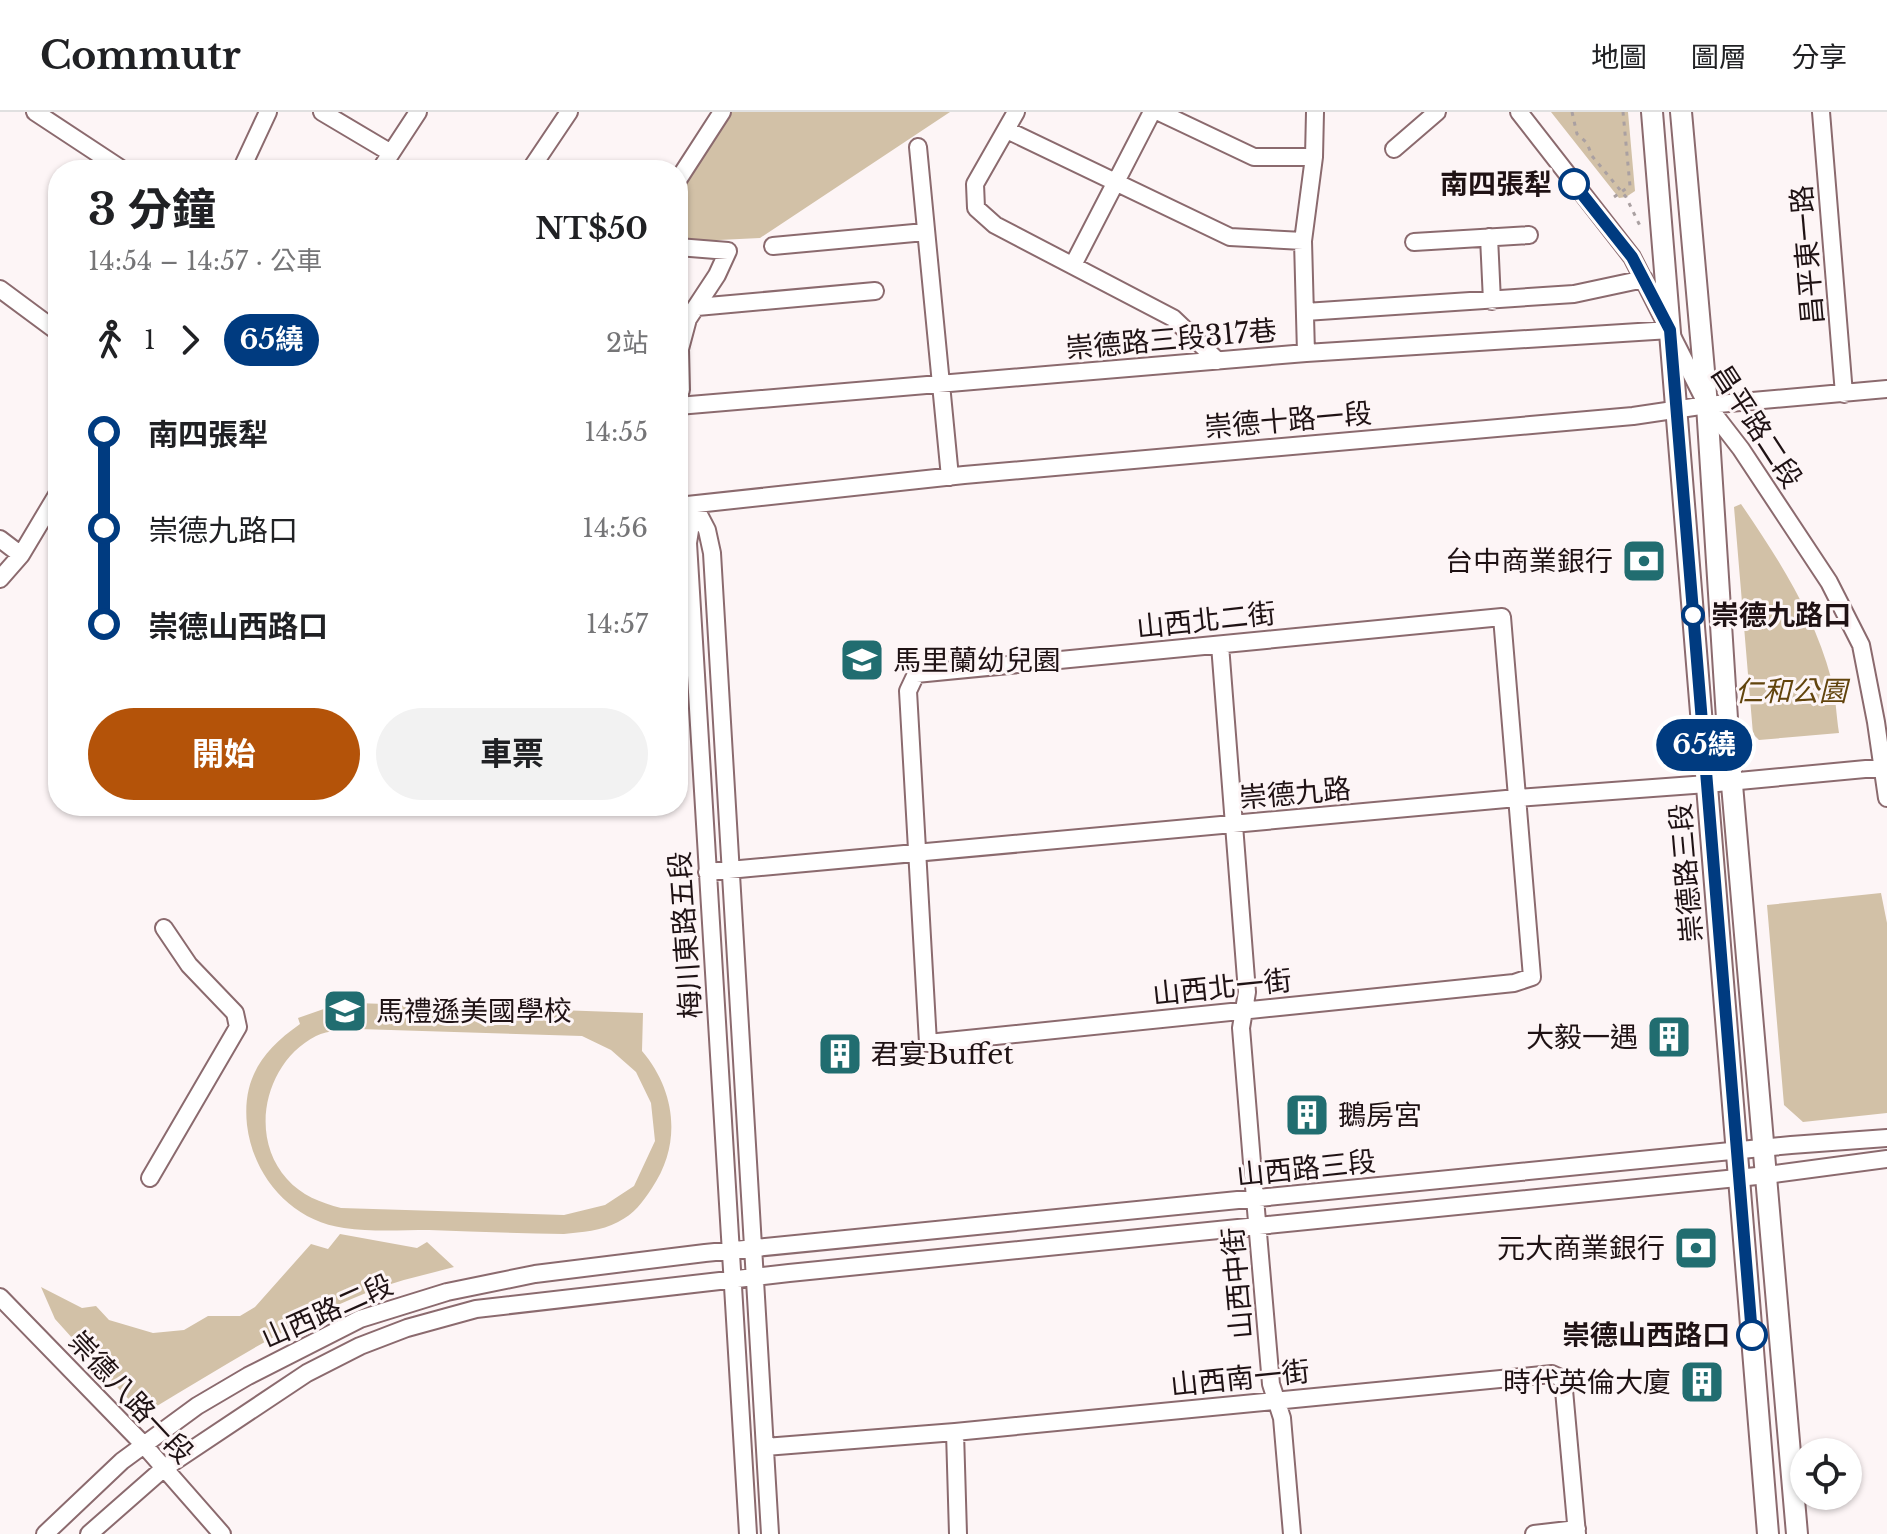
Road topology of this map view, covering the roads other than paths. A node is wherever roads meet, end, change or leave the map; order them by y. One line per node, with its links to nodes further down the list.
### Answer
1 (35, 112): 20 (street)
2 (268, 112): 21 (street)
3 (322, 112): 22 (street)
4 (418, 112): 23 (street)
5 (569, 112): 24 (street)
6 (722, 112): 25 (street)
7 (1016, 112): 16 (street)
8 (1152, 112): 26 (street)
9 (1159, 112): 19 (street)
10 (1315, 112): 19 (street)
11 (1437, 112): 18 (street)
12 (1519, 112): 35 (street, 昌平路二段)
13 (1652, 112): 43 (main road, 崇德路三段)
14 (1681, 112): 50 (main road, 崇德路三段)
15 (1821, 112): 48 (street, 昌平東一路)
16 (1007, 130): 26 (street); 34 (street)
17 (918, 147): 27 (street)
18 (1394, 149)
19 (1314, 157): 30 (street)
20 (108, 160)
21 (246, 160)
22 (379, 160)
23 (388, 160)
24 (537, 160)
25 (688, 165)
26 (1116, 183): 30 (street); 34 (street)
27 (925, 232): 32 (street); 46 (street)
28 (1529, 235): 29 (street)
29 (1489, 237): 31 (street); 38 (street)
30 (1303, 241): 40 (street)
31 (1414, 242)
32 (773, 246)
33 (688, 248): 39 (street)
34 (1073, 265): 45 (street)
35 (1644, 279): 38 (street); 43 (street, 昌平路二段)
36 (0, 289): 42 (street)
37 (875, 291): 39 (street)
38 (1492, 301): 40 (street)
39 (697, 307): 41 (street)
40 (1305, 312): 44 (street)
41 (688, 319)
42 (48, 325)
43 (1670, 330): 44 (street, 崇德路三段317巷); 50 (street, 昌平路二段); 51 (main road, 崇德路三段)
44 (1306, 353): 45 (street, 崇德路三段317巷)
45 (1218, 361): 46 (street, 崇德路三段317巷)
46 (940, 386): 49 (street, 崇德路三段317巷); 52 (street)
47 (1887, 389): 48 (street, 崇德十路一段)
48 (1844, 394): 50 (street, 崇德十路一段)
49 (688, 398)
50 (1707, 405): 51 (street, 崇德十路一段); 61 (street, 昌平路二段); 62 (main road, 崇德路三段)
51 (1677, 410): 52 (street, 崇德十路一段); 63 (main road, 崇德路三段)
52 (950, 477): 53 (street, 崇德十路一段)
53 (688, 505)
54 (688, 508): 68 (street, 梅川東路五段)
55 (48, 510): 58 (street)
56 (0, 539): 58 (street)
57 (688, 543): 69 (street, 梅川東路五段)
58 (21, 555): 59 (street)
59 (0, 579)
60 (1220, 645): 64 (street, 山西北二街); 66 (street, 山西中街); 67 (street, 山西北二街)
61 (1884, 767): 62 (street, 崇德九路); 65 (street, 昌平路二段)
62 (1733, 782): 63 (street, 崇德九路); 73 (main road, 崇德路三段)
63 (1707, 784): 64 (street, 崇德九路); 74 (main road, 崇德路三段)
64 (1517, 798): 66 (street, 崇德九路); 71 (street, 山西北一街)
65 (1887, 798)
66 (1235, 825): 67 (street, 崇德九路); 71 (street, 山西中街)
67 (916, 853): 68 (street, 崇德九路); 71 (street, 山西北一街)
68 (730, 870): 69 (street, 崇德九路); 81 (street, 梅川東路五段)
69 (707, 872): 82 (street, 梅川東路五段)
70 (164, 928): 77 (street)
71 (1243, 1011): 79 (street, 山西中街)
72 (1887, 1138): 73 (street, 山西路三段)
73 (1764, 1147): 74 (street, 山西路三段); 76 (main road, 崇德路三段)
74 (1737, 1150): 78 (main road, 崇德路三段); 79 (street, 山西路三段)
75 (1887, 1159): 76 (street, 山西路三段)
76 (1767, 1175): 78 (street, 山西路三段); 101 (main road, 崇德路三段)
77 (150, 1178)
78 (1739, 1178): 80 (street, 山西路三段); 100 (main road, 崇德路三段)
79 (1256, 1199): 80 (street, 山西中街); 81 (street, 山西路三段)
80 (1258, 1226): 83 (street, 山西路三段); 86 (street, 山西中街)
81 (754, 1248): 82 (street, 山西路三段); 83 (street, 梅川東路五段)
82 (731, 1251): 84 (street, 梅川東路五段); 88 (street, 山西路二段)
83 (755, 1277): 84 (street, 山西路三段); 89 (street, 梅川東路五段)
84 (732, 1279): 90 (street, 山西路二段); 95 (street, 梅川東路五段)
85 (0, 1297): 88 (street, 崇德八路一段)
86 (1276, 1401): 87 (street, 山西南一街); 91 (street, 山西南一街); 98 (street, 山西中街)
87 (955, 1432): 89 (street, 山西南一街); 97 (street)
88 (143, 1444): 90 (street, 崇德八路一段); 92 (street, 山西路二段)
89 (765, 1447): 96 (street, 梅川東路五段)
90 (163, 1469): 93 (street, 山西路二段); 94 (street, 崇德八路一段)
91 (1577, 1532): 99 (street)
92 (45, 1534)
93 (89, 1534)
94 (222, 1534)
95 (748, 1534)
96 (770, 1534)
97 (958, 1534)
98 (1292, 1534)
99 (1534, 1534)
100 (1768, 1534)
101 (1797, 1534)

